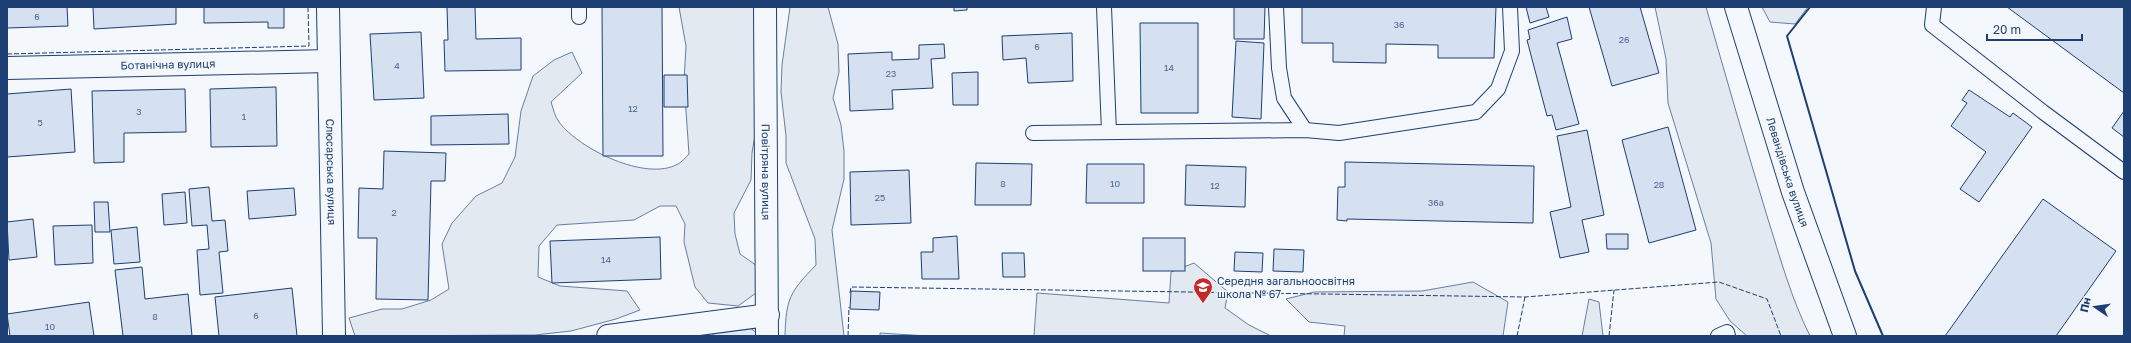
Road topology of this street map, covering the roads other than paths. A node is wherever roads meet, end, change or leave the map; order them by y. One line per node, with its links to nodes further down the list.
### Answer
1 (328, 7): 8 (street, Слюсарська вулиця)
2 (765, 7): 14 (street, Повітряна вулиця)
3 (1104, 7): 11 (lane)
4 (1276, 7): 10 (lane)
5 (1510, 7): 10 (lane)
6 (1736, 7): 19 (street, Левандівська вулиця)
7 (1934, 7): 13 (lane)
8 (329, 61): 9 (street, Ботанічна вулиця); 15 (street, Слюсарська вулиця)
9 (7, 68)
10 (1305, 130): 11 (lane)
11 (1109, 132): 12 (lane)
12 (1033, 133)
13 (2124, 172)
14 (768, 325): 16 (street)
15 (334, 336)
16 (608, 336)
17 (1718, 336): 18 (lane)
18 (1728, 336)
19 (1845, 336)

